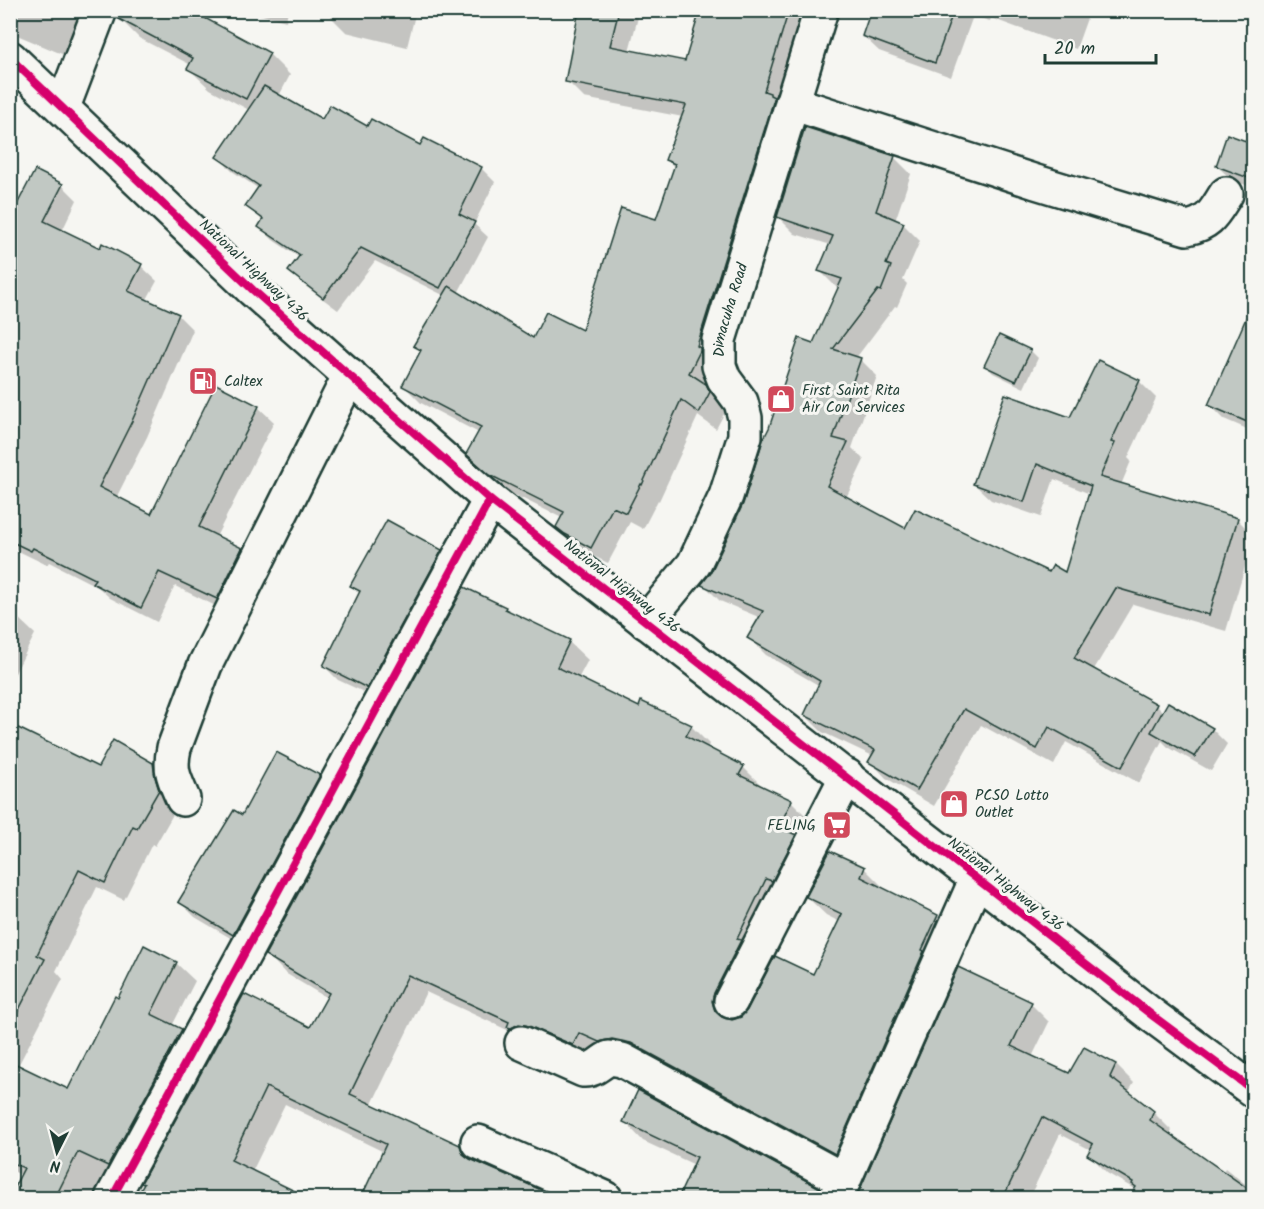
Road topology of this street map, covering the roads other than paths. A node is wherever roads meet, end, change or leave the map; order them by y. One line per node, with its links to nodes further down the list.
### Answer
1 (99, 10): 5 (street)
2 (821, 10): 4 (street, Dimacuha Road)
3 (10, 58): 5 (street, National Highway 436)
4 (792, 103): 6 (street); 9 (street, Dimacuha Road)
5 (63, 107): 7 (street, National Highway 436)
6 (1226, 194)
7 (350, 375): 8 (street, National Highway 436); 11 (street)
8 (490, 500): 9 (street, National Highway 436); 18 (street)
9 (646, 622): 10 (street, National Highway 436)
10 (847, 776): 12 (street, National Highway 436); 13 (street)
11 (183, 799)
12 (977, 878): 15 (street, National Highway 436); 17 (street)
13 (731, 1001)
14 (522, 1043): 17 (street)
15 (1254, 1091)
16 (478, 1142): 19 (street)
17 (840, 1189)
18 (112, 1198)
19 (605, 1198)

